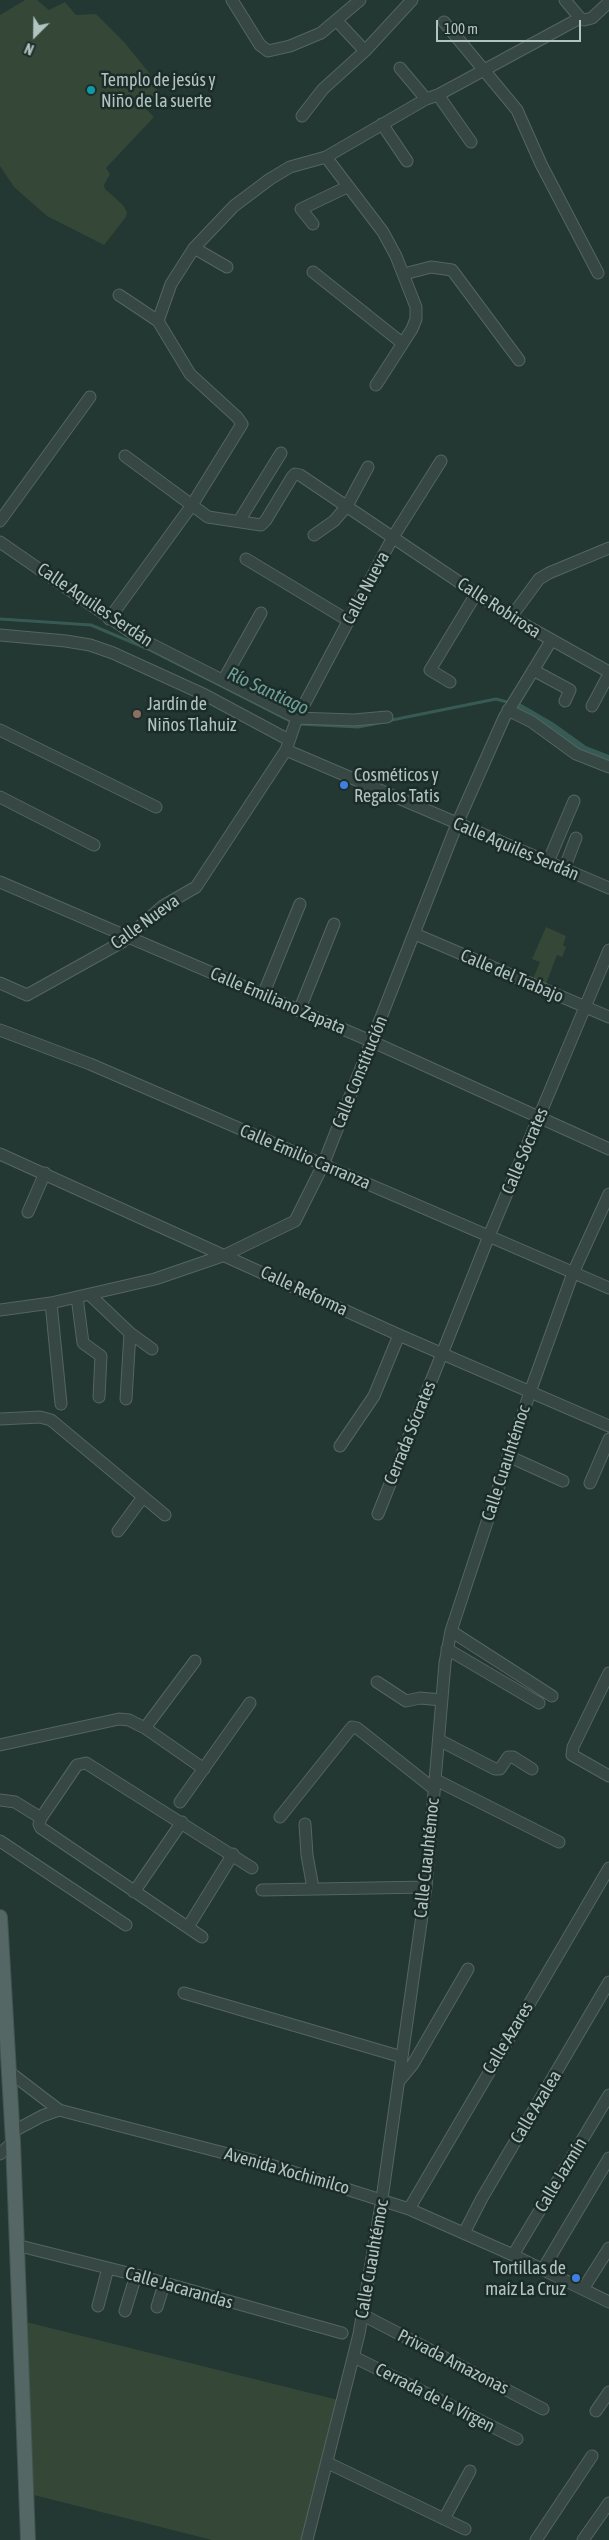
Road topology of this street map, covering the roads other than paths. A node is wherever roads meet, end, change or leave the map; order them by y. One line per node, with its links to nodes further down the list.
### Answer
1 (232, 0): 9 (street)
2 (344, 0): 7 (street)
3 (360, 0): 7 (street)
4 (412, 0): 11 (street)
5 (565, 0): 8 (street)
6 (609, 2): 8 (street)
7 (348, 12): 9 (street)
8 (580, 18): 13 (street)
9 (337, 21): 11 (street)
10 (444, 22): 13 (street)
11 (365, 51): 16 (street)
12 (400, 68): 15 (street)
13 (484, 69): 14 (street); 27 (street)
14 (438, 95): 15 (street); 18 (street)
15 (426, 99): 17 (street)
16 (302, 116)
17 (382, 124): 19 (street); 20 (street)
18 (471, 142)
19 (326, 157): 21 (street); 23 (street)
20 (407, 161)
21 (347, 187): 22 (street); 26 (street)
22 (313, 224)
23 (194, 248): 24 (street); 29 (street)
24 (227, 267)
25 (313, 272): 30 (street)
26 (404, 274): 30 (street); 31 (street)
27 (598, 274)
28 (119, 295): 29 (street)
29 (158, 321): 38 (street)
30 (402, 343): 32 (street)
31 (519, 360)
32 (376, 385)
33 (90, 397): 40 (street)
34 (282, 453): 41 (street)
35 (125, 456): 38 (street)
36 (441, 461): 43 (street, Calle Nueva)
37 (368, 468): 39 (street)
38 (192, 505): 41 (street); 50 (street)
39 (347, 506): 41 (street, Calle Robirosa); 42 (street); 43 (street, Calle Robirosa)
40 (0, 521)
41 (239, 521)
42 (314, 535)
43 (393, 537): 47 (street, Calle Robirosa); 51 (street, Calle Nueva)
44 (0, 542): 50 (street, Calle Aquiles Serdán)
45 (609, 548): 49 (street)
46 (246, 559): 51 (street)
47 (476, 594): 49 (street, Calle Robirosa); 57 (street)
48 (261, 613): 56 (street)
49 (512, 617): 53 (street, Calle Robirosa)
50 (109, 620): 56 (street, Calle Aquiles Serdán)
51 (349, 621): 63 (street, Calle Nueva)
52 (0, 635): 63 (street)
53 (551, 641): 54 (street, Calle Constitución); 55 (street, Calle Robirosa)
54 (533, 670): 58 (street); 60 (street, Calle Constitución)
55 (608, 670): 59 (street)
56 (224, 680): 63 (street, Calle Aquiles Serdán)
57 (450, 682)
58 (565, 701)
59 (592, 706)
60 (509, 709): 64 (street); 68 (street, Calle Constitución)
61 (387, 717): 63 (street)
62 (0, 730): 67 (street)
63 (292, 731): 68 (street, Calle Aquiles Serdán); 78 (street, Calle Nueva)
64 (609, 767)
65 (0, 797): 70 (street)
66 (574, 801): 71 (street)
67 (156, 807)
68 (458, 824): 71 (street, Calle Aquiles Serdán); 77 (street, Calle Constitución)
69 (576, 838): 72 (street)
70 (94, 845)
71 (548, 862): 72 (street, Calle Aquiles Serdán)
72 (564, 869): 74 (street, Calle Aquiles Serdán)
73 (0, 882): 78 (street, Calle Emiliano Zapata)
74 (609, 888)
75 (300, 904): 81 (street)
76 (334, 924): 83 (street)
77 (415, 934): 82 (street, Calle del Trabajo); 86 (street, Calle Constitución)
78 (128, 935): 80 (street, Calle Nueva); 81 (street, Calle Emiliano Zapata)
79 (609, 950): 82 (street, Calle Sócrates)
80 (0, 983)
81 (263, 994): 83 (street, Calle Emiliano Zapata)
82 (585, 1008): 84 (street, Calle del Trabajo); 87 (street, Calle Sócrates)
83 (300, 1011): 86 (street, Calle Emiliano Zapata)
84 (609, 1017)
85 (0, 1030): 90 (street, Calle Emilio Carranza)
86 (373, 1042): 87 (street, Calle Emiliano Zapata); 90 (street, Calle Constitución)
87 (540, 1118): 88 (street, Calle Emiliano Zapata); 94 (street, Calle Sócrates)
88 (609, 1149)
89 (0, 1154): 91 (street, Calle Reforma)
90 (323, 1165): 94 (street, Calle Emilio Carranza); 95 (street, Calle Constitución)
91 (44, 1173): 93 (street); 95 (street, Calle Reforma)
92 (609, 1194): 96 (street, Calle Cuauhtémoc)
93 (28, 1212)
94 (489, 1236): 96 (street, Calle Emilio Carranza); 105 (street, Calle Sócrates)
95 (225, 1255): 98 (street, Calle Constitución); 103 (street, Calle Reforma)
96 (573, 1273): 97 (street, Calle Emilio Carranza); 106 (street, Calle Cuauhtémoc)
97 (609, 1288)
98 (90, 1295): 99 (street, Calle Constitución); 102 (street)
99 (77, 1297): 100 (street, Calle Constitución); 107 (street)
100 (51, 1303): 101 (street, Calle Constitución); 109 (street)
101 (0, 1310)
102 (130, 1333): 104 (street); 108 (street)
103 (399, 1335): 105 (street, Calle Reforma); 113 (street)
104 (152, 1349)
105 (442, 1352): 106 (street, Calle Reforma); 118 (street, Cerrada Sócrates)
106 (530, 1392): 111 (street, Calle Reforma); 114 (street, Calle Cuauhtémoc)
107 (99, 1397)
108 (126, 1399)
109 (61, 1404)
110 (0, 1419): 117 (street)
111 (609, 1426)
112 (609, 1439): 116 (street)
113 (340, 1446)
114 (508, 1456): 115 (street); 121 (street, Calle Cuauhtémoc)
115 (563, 1481)
116 (590, 1482)
117 (143, 1497): 119 (street); 120 (street)
118 (378, 1514)
119 (165, 1516)
120 (118, 1531)
121 (450, 1631): 122 (street, Calle Cuauhtémoc); 126 (street)
122 (447, 1648): 127 (street, Calle Cuauhtémoc); 129 (street)
123 (195, 1661): 130 (street)
124 (608, 1677): 135 (street)
125 (377, 1682): 127 (street)
126 (552, 1696)
127 (442, 1700): 131 (street, Calle Cuauhtémoc)
128 (250, 1703): 133 (street)
129 (539, 1703)
130 (145, 1728): 132 (street); 133 (street)
131 (439, 1740): 134 (street); 136 (street, Calle Cuauhtémoc)
132 (0, 1745)
133 (204, 1769): 138 (street)
134 (532, 1769)
135 (609, 1776)
136 (435, 1785): 139 (street); 144 (street); 148 (street, Calle Cuauhtémoc)
137 (0, 1800): 140 (street)
138 (180, 1802)
139 (280, 1817)
140 (41, 1818): 141 (street); 151 (street)
141 (182, 1822): 145 (street); 151 (street)
142 (305, 1824): 149 (street)
143 (0, 1840): 153 (street)
144 (559, 1842)
145 (233, 1854): 146 (street); 154 (street)
146 (252, 1868)
147 (609, 1868): 168 (street, Calle Azares)
148 (426, 1887): 149 (street); 159 (street, Calle Cuauhtémoc)
149 (313, 1888): 150 (street)
150 (262, 1890)
151 (134, 1892): 154 (street)
152 (0, 1917): 160 (main road)
153 (126, 1925)
154 (188, 1927): 155 (street)
155 (202, 1937)
156 (468, 1969): 161 (street)
157 (609, 1982): 169 (street, Calle Azalea)
158 (184, 1994): 159 (street)
159 (402, 2057): 161 (street, Calle Cuauhtémoc)
160 (8, 2071): 163 (street); 164 (main road)
161 (398, 2082): 167 (street, Calle Cuauhtémoc)
162 (609, 2095): 172 (street, Calle Jazmín)
163 (58, 2110): 164 (street); 167 (street, Avenida Xochimilco)
164 (13, 2137): 165 (street); 170 (main road)
165 (0, 2154)
166 (609, 2158): 174 (street)
167 (382, 2199): 168 (street, Avenida Xochimilco); 182 (street, Calle Cuauhtémoc)
168 (409, 2208): 169 (street, Avenida Xochimilco)
169 (464, 2233): 172 (street, Avenida Xochimilco)
170 (16, 2245): 173 (street, Calle Jacarandas); 195 (main road)
171 (609, 2248): 177 (street)
172 (513, 2255): 174 (street, Avenida Xochimilco)
173 (108, 2268): 175 (street, Calle Jacarandas); 179 (street)
174 (543, 2270): 177 (street, Avenida Xochimilco)
175 (136, 2275): 176 (street, Calle Jacarandas); 181 (street)
176 (164, 2284): 180 (street); 183 (street, Calle Jacarandas)
177 (583, 2289): 178 (street, Avenida Xochimilco)
178 (609, 2302)
179 (98, 2306)
180 (157, 2307)
181 (125, 2311)
182 (363, 2315): 184 (street, Calle Cuauhtémoc); 186 (street, Privada Amazonas)
183 (342, 2333)
184 (354, 2357): 188 (street, Cerrada de la Virgen); 190 (street, Calle Cuauhtémoc)
185 (609, 2392): 187 (street)
186 (543, 2409)
187 (596, 2411)
188 (517, 2438)
189 (592, 2456): 197 (street)
190 (328, 2463): 193 (street); 196 (street, Calle Cuauhtémoc)
191 (470, 2471): 193 (street)
192 (609, 2503): 198 (street)
193 (444, 2519): 194 (street)
194 (465, 2530)
195 (28, 2540)
196 (307, 2540)
197 (536, 2540)
198 (584, 2540)

